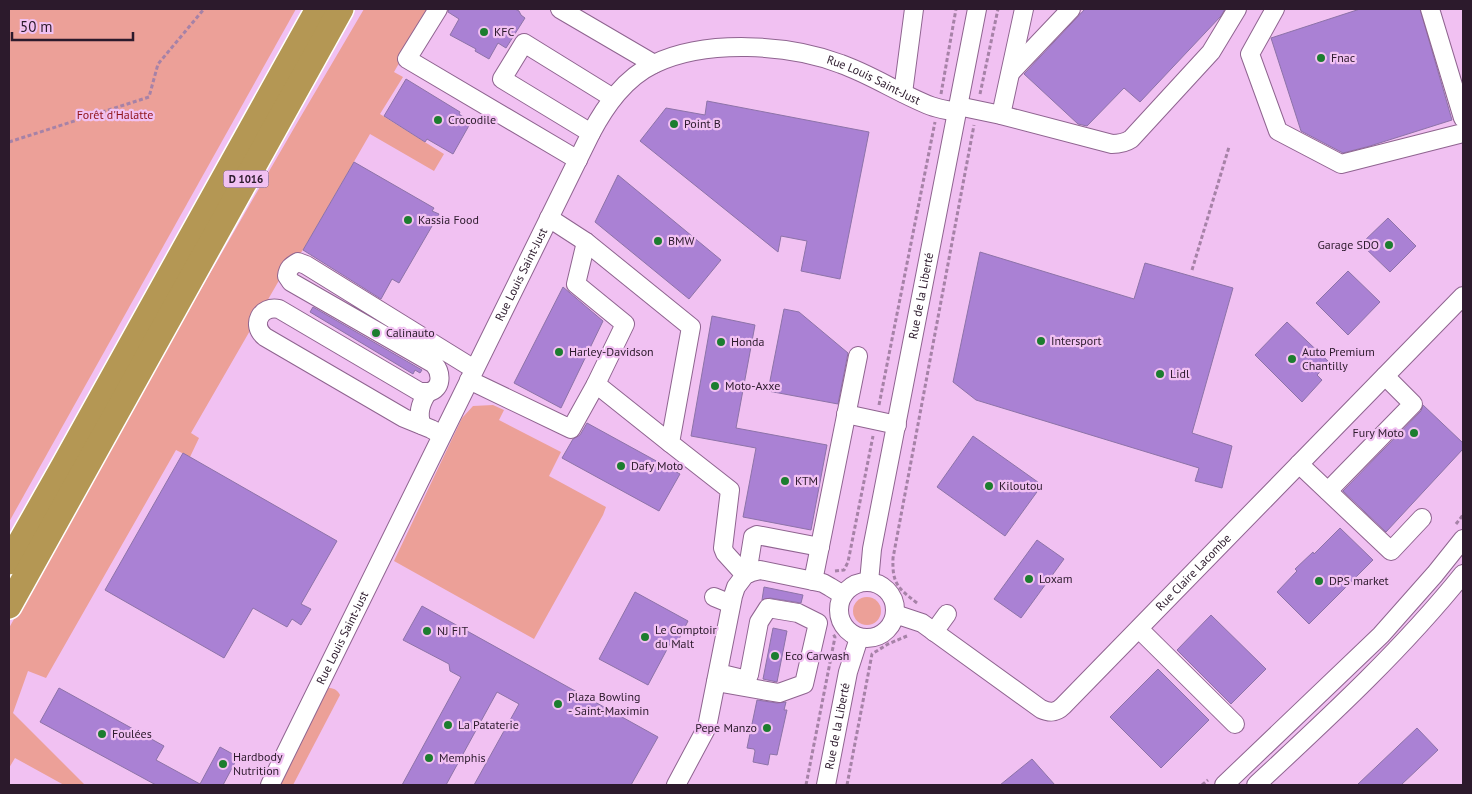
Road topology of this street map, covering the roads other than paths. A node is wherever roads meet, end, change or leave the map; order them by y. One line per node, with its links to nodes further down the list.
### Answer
1 (318, 9): 40 (highway, D 1016)
2 (341, 9): 48 (highway, D 1016)
3 (438, 9): 21 (street)
4 (914, 9): 14 (street)
5 (977, 9): 16 (street, Rue de la Liberté)
6 (1024, 9): 13 (street)
7 (1071, 9): 13 (street)
8 (1237, 9): 17 (street, Rue Louis Saint-Just)
9 (1275, 9): 19 (street)
10 (1430, 9): 18 (street)
11 (565, 10): 12 (street)
12 (654, 64): 14 (street, Rue Louis Saint-Just); 15 (street, Rue Louis Saint-Just)
13 (1010, 72): 17 (street)
14 (903, 93): 16 (street, Rue Louis Saint-Just)
15 (613, 98): 20 (street, Rue Louis Saint-Just); 20 (street)
16 (957, 109): 17 (street, Rue Louis Saint-Just); 32 (street, Rue de la Liberté)
17 (1002, 115)
18 (1463, 118)
19 (1463, 132)
20 (591, 133): 21 (street, Rue Louis Saint-Just)
21 (578, 160): 22 (street, Rue Louis Saint-Just)
22 (549, 218): 23 (street); 26 (street, Rue Louis Saint-Just)
23 (586, 242): 28 (street); 34 (street)
24 (1463, 296): 27 (street, Rue Claire Lacombe)
25 (858, 356): 30 (street)
26 (471, 375): 28 (street); 29 (street); 33 (street, Rue Louis Saint-Just)
27 (1385, 376): 35 (street, Rue Claire Lacombe); 36 (street)
28 (596, 384): 34 (street)
29 (428, 392): 31 (street); 31 (street)
30 (846, 414): 32 (street); 39 (street)
31 (422, 425): 33 (street)
32 (897, 425): 44 (street, Rue de la Liberté)
33 (442, 434): 56 (street, Rue Louis Saint-Just)
34 (670, 443): 42 (street)
35 (1299, 464): 36 (street); 52 (street, Rue Claire Lacombe)
36 (1328, 491): 37 (street)
37 (1422, 518)
38 (1463, 539): 59 (street)
39 (820, 547): 42 (street); 43 (street)
40 (9, 562)
41 (1463, 574): 60 (street)
42 (746, 575): 43 (street); 47 (street)
43 (813, 581): 45 (street)
44 (869, 582): 45 (street); 49 (street)
45 (837, 591): 53 (street)
46 (714, 597): 47 (street)
47 (731, 604): 54 (street)
48 (9, 606)
49 (895, 614): 51 (street, Rue Claire Lacombe); 53 (street)
50 (947, 614): 51 (street)
51 (928, 628): 52 (street, Rue Claire Lacombe)
52 (1138, 628): 55 (street)
53 (859, 638): 58 (street, Rue de la Liberté)
54 (717, 678): 54 (street); 57 (street)
55 (1235, 724)
56 (270, 785)
57 (676, 785)
58 (826, 785)
59 (1224, 785)
60 (1256, 785)

